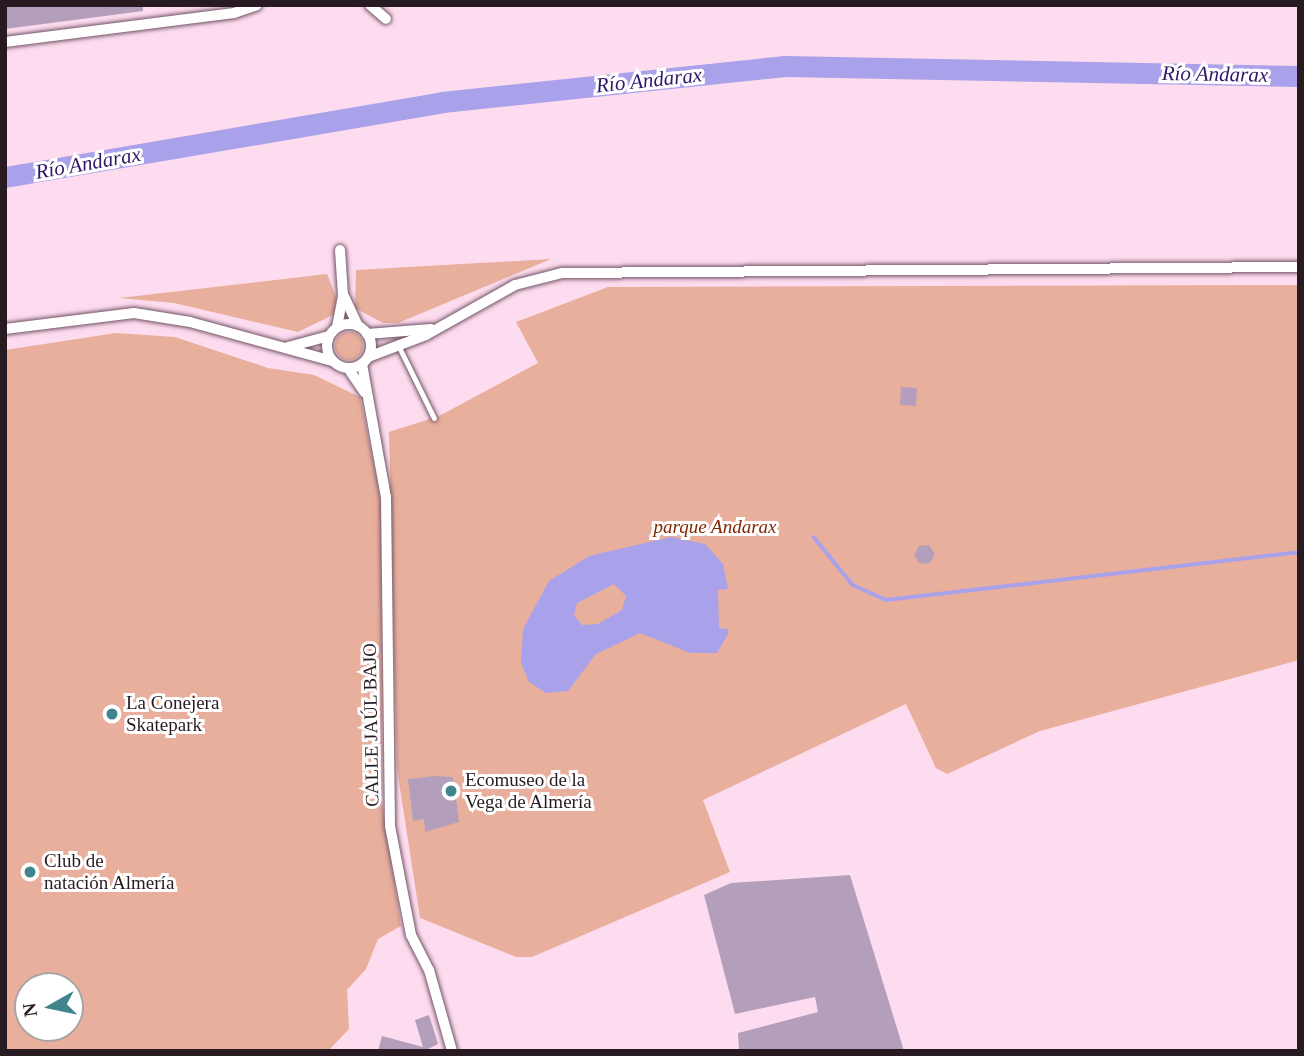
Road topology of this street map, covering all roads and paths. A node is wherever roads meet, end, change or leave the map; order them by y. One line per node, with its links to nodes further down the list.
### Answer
1 (257, 5): 4 (street)
2 (370, 5): 3 (street)
3 (386, 19)
4 (5, 42)
5 (340, 250): 7 (street)
6 (1299, 267): 10 (street)
7 (343, 296): 8 (street); 9 (street)
8 (358, 326): 9 (street); 12 (street)
9 (337, 327): 13 (street)
10 (431, 329): 12 (street); 15 (street)
11 (5, 330): 14 (street)
12 (367, 334): 16 (street)
13 (329, 336): 14 (street); 17 (street)
14 (288, 346): 17 (street)
15 (399, 347): 16 (street); 20 (lane)
16 (365, 360): 18 (street); 19 (street, CALLE JAÚL BAJO)
17 (332, 361): 18 (street)
18 (348, 368): 19 (street, CALLE JAÚL BAJO)
19 (365, 392): 21 (street, CALLE JAÚL BAJO)
20 (434, 418)
21 (452, 1051)

